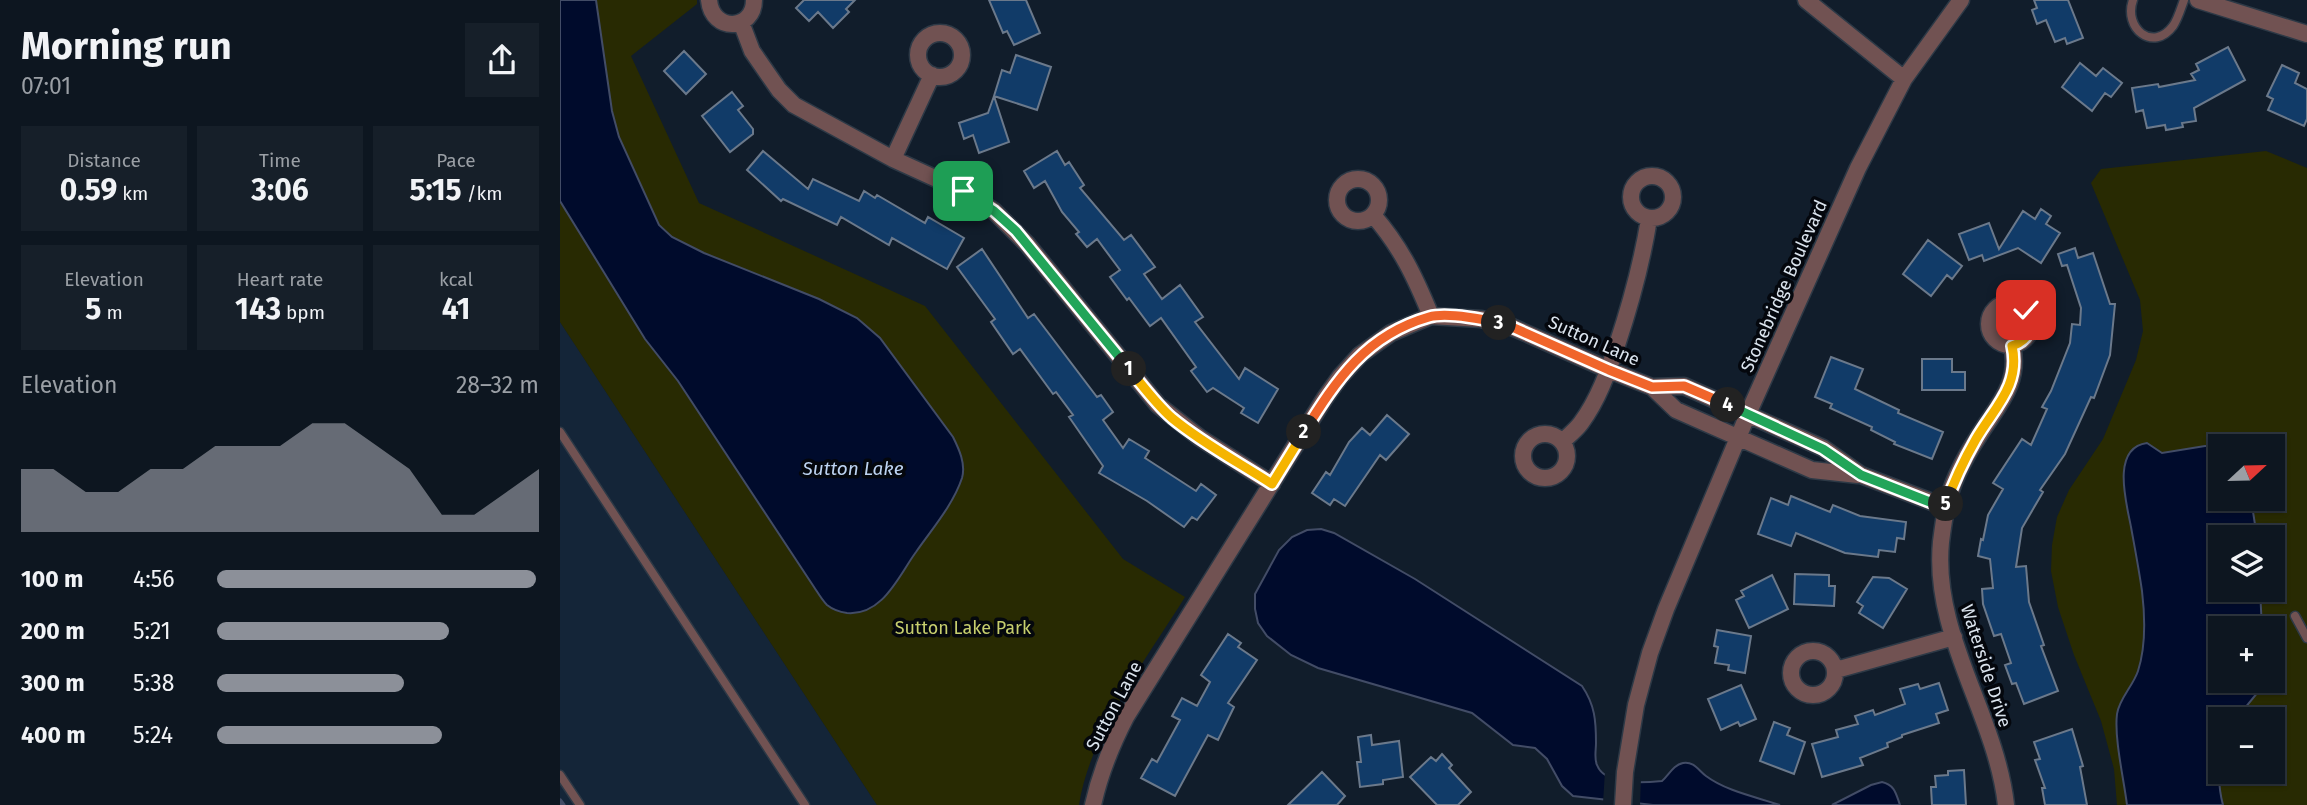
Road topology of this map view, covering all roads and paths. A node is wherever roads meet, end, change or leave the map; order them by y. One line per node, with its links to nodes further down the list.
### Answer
1 (709, 0): 8 (street)
2 (754, 0): 8 (street)
3 (1806, 0): 11 (street)
4 (1961, 0): 11 (street, Stonebridge Boulevard)
5 (2133, 0): 6 (lane)
6 (2184, 0)
7 (2198, 0): 9 (street)
8 (741, 22): 12 (street)
9 (2307, 34)
10 (932, 75): 12 (street)
11 (1904, 79): 19 (street, Stonebridge Boulevard)
12 (893, 159): 24 (street)
13 (1373, 215): 15 (street)
14 (1649, 219): 17 (street)
15 (1431, 316): 17 (street, Sutton Lane); 24 (street, Sutton Lane)
16 (2012, 346): 25 (street, Waterside Drive)
17 (1609, 370): 18 (street, Sutton Lane); 22 (street)
18 (1652, 387): 19 (street, Sutton Lane); 21 (street)
19 (1748, 414): 21 (street, Stonebridge Boulevard); 23 (street, Sutton Lane)
20 (560, 432): 32 (lane)
21 (1738, 438): 23 (street); 34 (street, Stonebridge Boulevard)
22 (1562, 442)
23 (1861, 475): 25 (street, Sutton Lane)
24 (1272, 484): 33 (street, Sutton Lane)
25 (1945, 508): 27 (street, Waterside Drive)
26 (2295, 617): 28 (lane)
27 (1954, 637): 29 (street); 35 (street, Waterside Drive)
28 (2307, 638)
29 (1836, 670)
30 (560, 775): 31 (lane)
31 (580, 805)
32 (805, 805)
33 (1093, 805)
34 (1623, 805)
35 (2006, 805)

